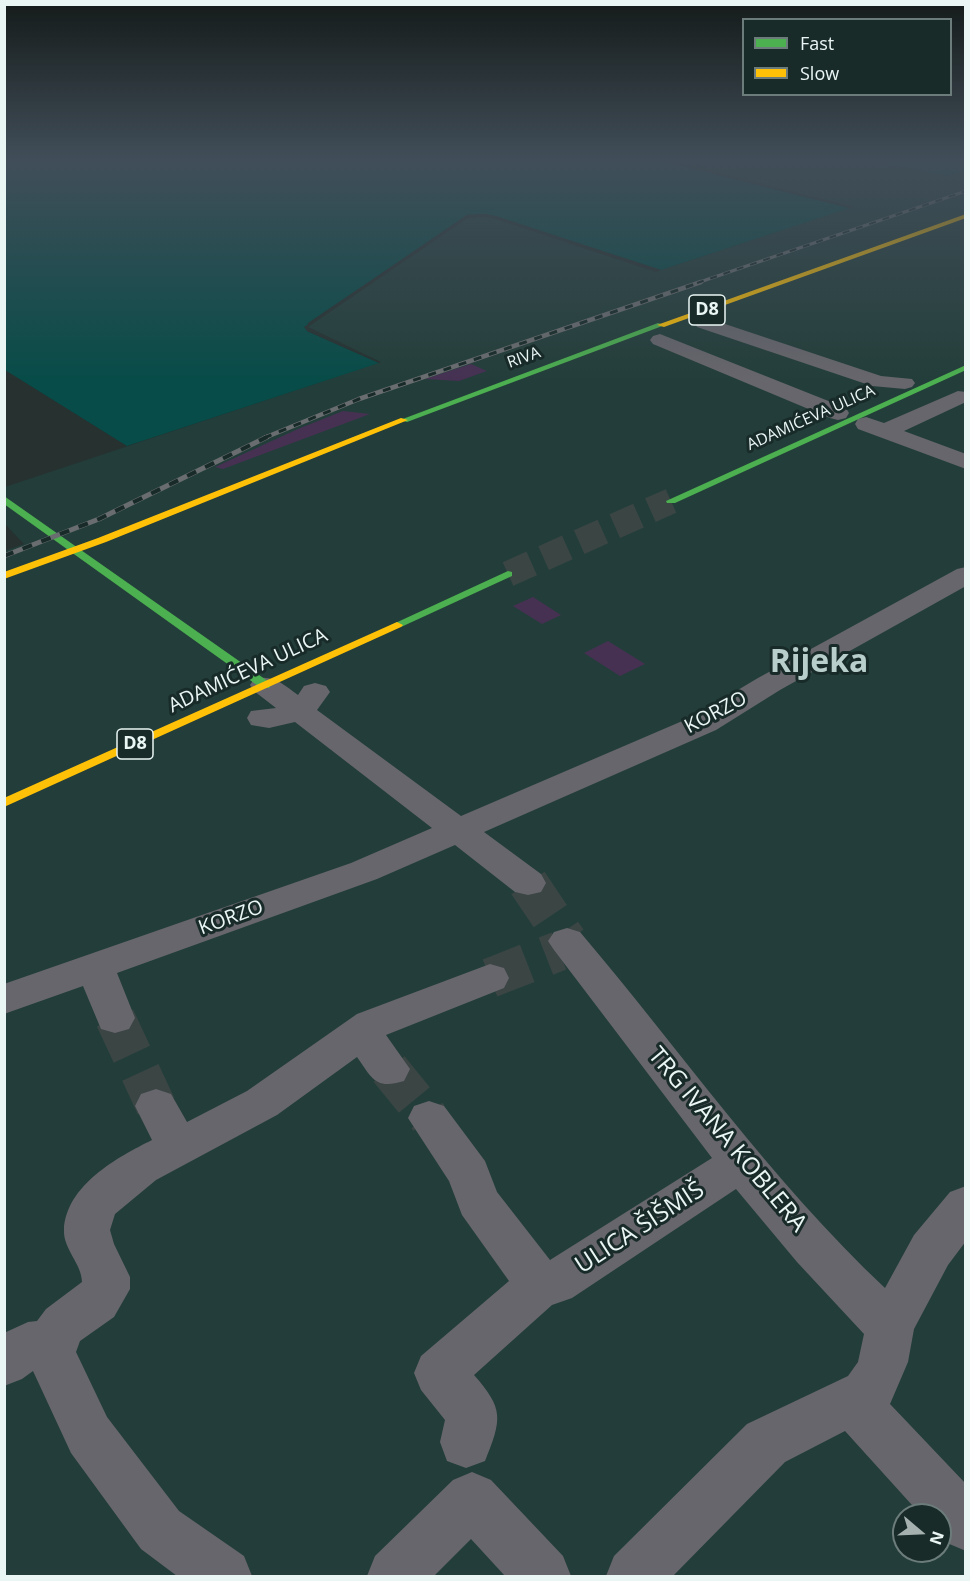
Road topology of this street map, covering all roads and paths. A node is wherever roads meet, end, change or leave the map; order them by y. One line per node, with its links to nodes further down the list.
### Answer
1 (917, 234): 13 (main road, RIVA / D8)
2 (704, 323): 3 (street)
3 (738, 330): 5 (street); 7 (street)
4 (966, 367): 12 (main road, ADAMIĆEVA ULICA)
5 (905, 383)
6 (951, 400): 8 (street)
7 (838, 413)
8 (911, 418): 9 (street); 10 (street)
9 (944, 430)
10 (966, 462)
11 (4, 499): 13 (main road)
12 (671, 501)
13 (78, 551): 16 (main road, D8); 17 (main road)
14 (508, 574): 17 (main road, ADAMIĆEVA ULICA / D8)
15 (966, 575): 21 (street, KORZO)
16 (4, 576)
17 (265, 686): 18 (street); 20 (main road, ADAMIĆEVA ULICA / D8)
18 (305, 701): 19 (street); 21 (street)
19 (262, 718)
20 (4, 803)
21 (456, 830): 22 (street); 24 (street, KORZO)
22 (528, 882)
23 (566, 946): 36 (street, TRG IVANA KOBLERA)
24 (95, 966): 26 (street, KORZO); 27 (street)
25 (490, 978): 28 (street)
26 (4, 999)
27 (115, 1018)
28 (361, 1032): 29 (street); 32 (street)
29 (389, 1069)
30 (156, 1106): 32 (street)
31 (429, 1118): 35 (street)
32 (178, 1147): 37 (street)
33 (726, 1172): 35 (street, ULICA ŠIŠMIŠ)
34 (966, 1206): 36 (street)
35 (547, 1284): 40 (street, ULICA ŠIŠMIŠ)
36 (889, 1336): 39 (street)
37 (50, 1344): 38 (street); 42 (street)
38 (4, 1362)
39 (852, 1401): 41 (street); 45 (street)
40 (473, 1475): 43 (street); 44 (street)
41 (966, 1524)
42 (224, 1576)
43 (395, 1576)
44 (543, 1576)
45 (634, 1576)

